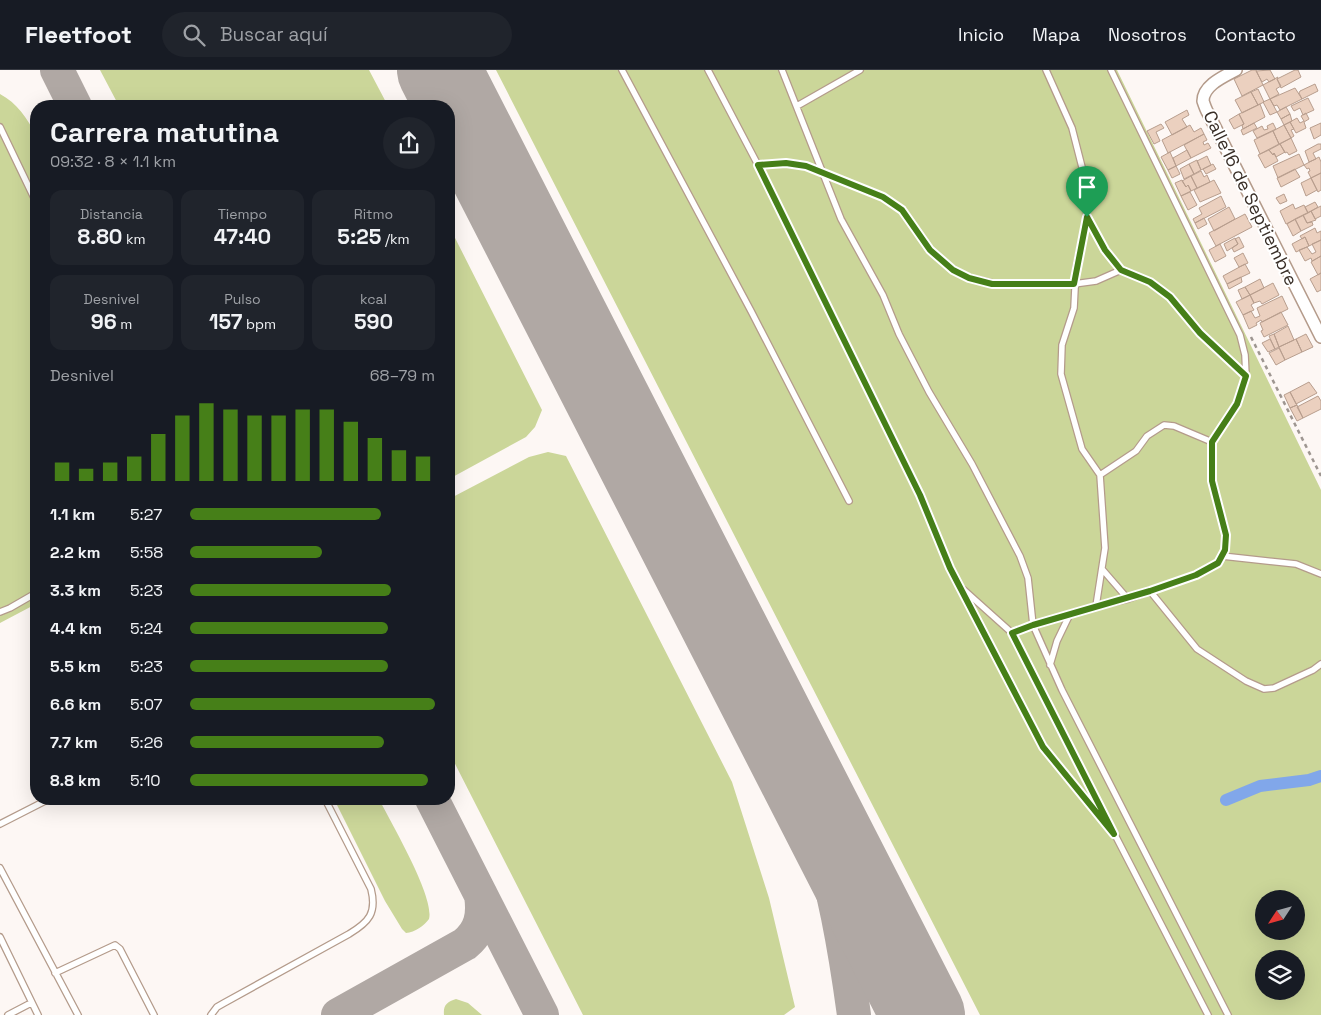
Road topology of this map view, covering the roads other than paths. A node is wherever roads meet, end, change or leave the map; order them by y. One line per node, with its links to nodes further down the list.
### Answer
1 (622, 70): 20 (lane)
2 (708, 70): 10 (lane)
3 (782, 70): 8 (lane)
4 (860, 70): 8 (lane)
5 (1046, 70): 13 (lane)
6 (1111, 70): 17 (lane)
7 (1236, 70): 16 (street, Calle16 de Septiembre)
8 (797, 106): 11 (lane)
9 (0, 127): 12 (lane)
10 (758, 165): 11 (lane); 24 (lane)
11 (822, 173): 15 (lane); 31 (lane)
12 (30, 190)
13 (1087, 217): 14 (lane); 15 (lane)
14 (1121, 270): 15 (lane); 17 (lane)
15 (1074, 284): 19 (lane)
16 (1320, 331)
17 (1246, 376): 18 (lane)
18 (1212, 442): 19 (lane); 21 (lane)
19 (1100, 475): 22 (lane)
20 (849, 500)
21 (1222, 556): 23 (lane); 25 (lane)
22 (1102, 569): 27 (lane); 28 (lane)
23 (1321, 574)
24 (960, 587): 32 (lane); 38 (lane)
25 (1150, 591): 27 (lane); 33 (lane)
26 (30, 596): 29 (lane)
27 (1128, 599): 28 (lane)
28 (1096, 606): 30 (lane)
29 (0, 612)
30 (1070, 614): 31 (lane); 34 (lane)
31 (1033, 625): 32 (lane); 34 (lane)
32 (1012, 633): 38 (lane)
33 (1321, 664)
34 (1050, 665): 49 (lane)
35 (37, 805): 37 (lane)
36 (328, 805): 47 (lane)
37 (0, 824)
38 (1114, 834): 48 (lane)
39 (0, 868): 41 (lane)
40 (0, 937): 42 (lane)
41 (54, 972): 45 (lane); 46 (lane)
42 (31, 1003): 43 (lane); 44 (lane)
43 (8, 1015)
44 (38, 1015)
45 (78, 1015)
46 (154, 1015)
47 (211, 1015)
48 (1208, 1015)
49 (1228, 1015)

